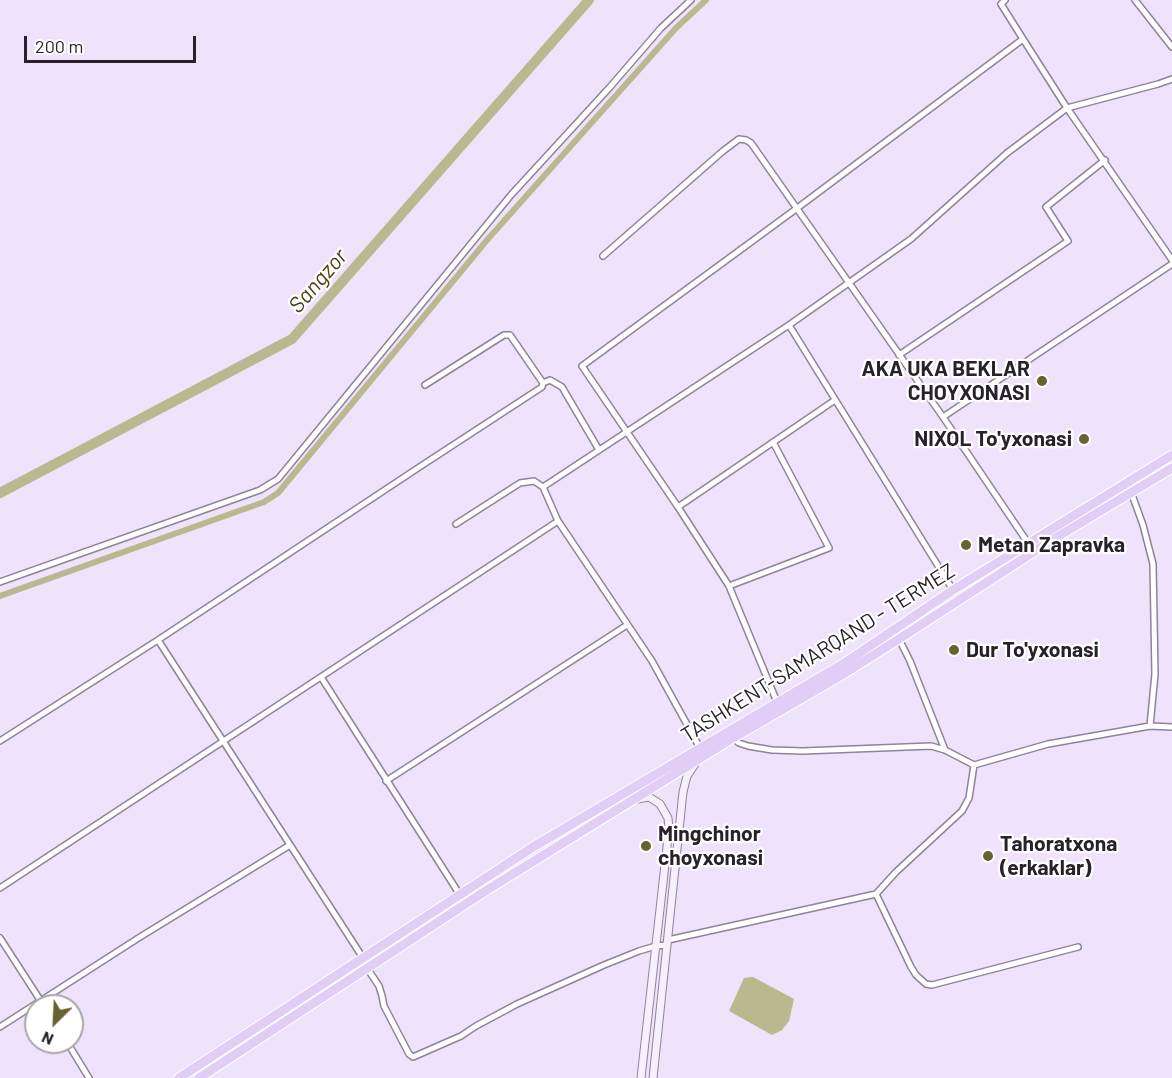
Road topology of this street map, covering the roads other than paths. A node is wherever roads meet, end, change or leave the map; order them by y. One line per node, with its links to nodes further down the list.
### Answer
1 (691, 0): 30 (street)
2 (1005, 0): 4 (street)
3 (1135, 0): 5 (street)
4 (1023, 39): 7 (street); 9 (street)
5 (1172, 46)
6 (1172, 79): 7 (street)
7 (1067, 108): 8 (street); 12 (street)
8 (1104, 160): 11 (street); 14 (street)
9 (796, 209): 10 (street); 12 (street); 19 (street)
10 (603, 256)
11 (1172, 262): 18 (street)
12 (849, 284): 13 (street); 14 (street)
13 (789, 325): 17 (street); 19 (street)
14 (899, 355): 18 (street)
15 (543, 383): 16 (street); 21 (street); 35 (street)
16 (425, 385)
17 (835, 400): 20 (street); 32 (street)
18 (943, 417): 29 (street)
19 (626, 433): 21 (street); 26 (street)
20 (773, 442): 26 (street); 31 (street)
21 (599, 450): 24 (street)
22 (1172, 455): 29 (highway, TASHKENT-SAMARQAND - TERMEZ)
23 (1172, 468): 25 (highway, TASHKENT-SAMARQAND - TERMEZ)
24 (543, 487): 27 (street); 28 (street)
25 (1131, 492): 34 (highway, TASHKENT-SAMARQAND - TERMEZ); 38 (street)
26 (678, 507): 31 (street)
27 (558, 521): 33 (street); 36 (street)
28 (456, 524)
29 (1028, 543): 32 (highway, TASHKENT-SAMARQAND - TERMEZ)
30 (0, 582)
31 (729, 586): 37 (street)
32 (953, 591): 37 (highway, TASHKENT-SAMARQAND - TERMEZ)
33 (627, 625): 44 (street); 46 (street)
34 (899, 639): 40 (highway, TASHKENT-SAMARQAND - TERMEZ); 43 (street)
35 (158, 640): 41 (street); 42 (street)
36 (321, 677): 42 (street); 46 (street)
37 (777, 702): 44 (highway, TASHKENT-SAMARQAND - TERMEZ)
38 (1150, 726): 39 (street); 45 (street)
39 (1172, 727)
40 (733, 738): 43 (street); 44 (highway, TASHKENT-SAMARQAND - TERMEZ)
41 (0, 741)
42 (224, 741): 48 (street); 50 (street)
43 (945, 750): 45 (street)
44 (703, 751): 47 (highway, TASHKENT-SAMARQAND - TERMEZ); 49 (highway, TASHKENT-SAMARQAND - TERMEZ); 55 (main road)
45 (974, 765): 52 (street)
46 (386, 780): 53 (street)
47 (632, 801): 51 (highway, TASHKENT-SAMARQAND - TERMEZ); 56 (main road)
48 (290, 845): 58 (street); 61 (street)
49 (483, 880): 51 (highway); 53 (highway, TASHKENT-SAMARQAND - TERMEZ)
50 (0, 888)
51 (487, 890): 59 (highway, TASHKENT-SAMARQAND - TERMEZ)
52 (876, 894): 55 (street); 57 (street)
53 (460, 895): 58 (highway, TASHKENT-SAMARQAND - TERMEZ)
54 (0, 938): 60 (street)
55 (667, 942): 56 (street); 71 (main road)
56 (656, 946): 59 (street); 70 (main road)
57 (1078, 947)
58 (363, 958): 64 (highway, TASHKENT-SAMARQAND - TERMEZ)
59 (367, 968): 65 (highway, TASHKENT-SAMARQAND - TERMEZ)
60 (36, 994)
61 (57, 994)
62 (24, 1014): 63 (street)
63 (0, 1027)
64 (237, 1040): 65 (highway); 68 (highway, TASHKENT-SAMARQAND - TERMEZ)
65 (244, 1049): 69 (highway, TASHKENT-SAMARQAND - TERMEZ)
66 (74, 1054): 67 (street)
67 (89, 1078)
68 (179, 1078)
69 (199, 1078)
70 (641, 1078)
71 (653, 1078)

